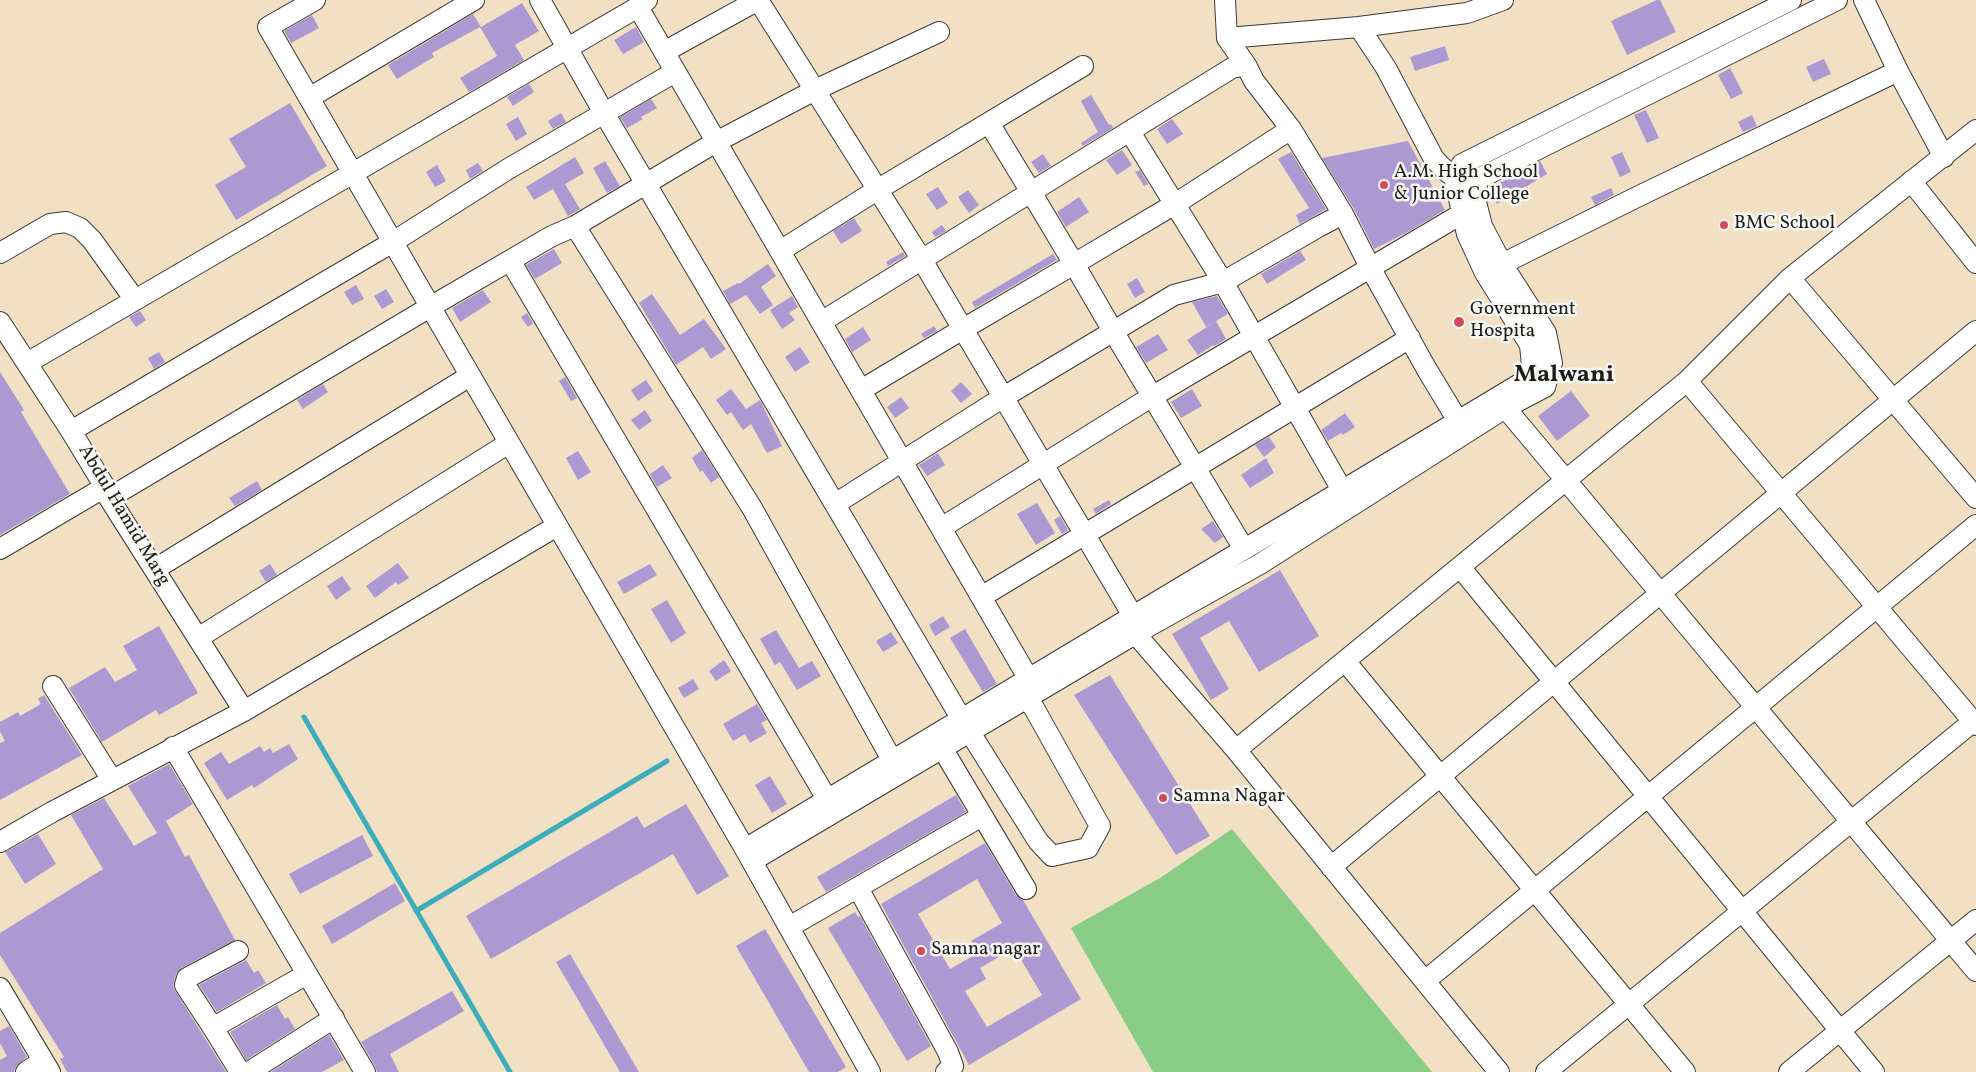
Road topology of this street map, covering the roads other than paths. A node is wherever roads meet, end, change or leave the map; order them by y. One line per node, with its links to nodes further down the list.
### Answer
1 (315, 0): 21 (street)
2 (474, 0): 21 (street)
3 (540, 0): 14 (street)
4 (758, 0): 15 (street); 20 (street)
5 (1225, 0): 13 (street)
6 (1502, 0): 11 (street)
7 (1791, 0): 30 (street)
8 (1837, 0): 33 (street)
9 (1864, 0): 18 (street)
10 (642, 4): 14 (street); 15 (street)
11 (1359, 27): 13 (street); 30 (street)
12 (938, 32): 20 (street)
13 (1227, 38): 16 (street)
14 (568, 48): 22 (street); 29 (street)
15 (664, 52): 19 (street)
16 (1246, 65): 24 (street); 26 (street)
17 (1083, 66): 23 (street)
18 (1898, 71): 28 (street); 48 (street)
19 (675, 72): 22 (street); 27 (street)
20 (815, 90): 27 (street); 34 (street)
21 (309, 98): 29 (street)
22 (604, 113): 32 (street); 40 (street)
23 (989, 123): 34 (street); 35 (street)
24 (1291, 129): 36 (street); 38 (street)
25 (1976, 130): 28 (street)
26 (1130, 132): 35 (street); 36 (street)
27 (716, 142): 32 (street); 41 (street)
28 (1944, 157): 31 (street)
29 (353, 174): 40 (street); 51 (street)
30 (1454, 177): 33 (street); 37 (street)
31 (1911, 181): 46 (street); 49 (street)
32 (645, 182): 39 (street); 80 (street)
33 (1476, 184): 48 (street)
34 (877, 190): 41 (street); 43 (street)
35 (1031, 192): 43 (street); 45 (street)
36 (1175, 204): 45 (street); 50 (street)
37 (1463, 213): 47 (street); 48 (street)
38 (1343, 214): 47 (street); 50 (street)
39 (575, 226): 44 (street); 105 (street)
40 (393, 242): 52 (street); 70 (street)
41 (780, 251): 54 (street)
42 (0, 253): 51 (street)
43 (922, 260): 54 (street); 55 (street)
44 (510, 262): 52 (street); 109 (street)
45 (1074, 264): 55 (street); 56 (street)
46 (1976, 264)
47 (1371, 268): 58 (street); 59 (street)
48 (1494, 268): 67 (street)
49 (1790, 278): 62 (street); 66 (street)
50 (1223, 282): 56 (street); 58 (street)
51 (135, 300): 60 (street)
52 (430, 307): 61 (street); 77 (street)
53 (0, 322): 60 (street, Abdul Hamid Marg)
54 (821, 322): 63 (street)
55 (963, 329): 63 (street); 65 (street)
56 (1113, 331): 64 (street); 65 (street)
57 (1976, 331): 66 (street)
58 (1254, 337): 64 (street); 68 (street)
59 (1410, 338): 68 (street); 69 (street)
60 (27, 363): 70 (street, Abdul Hamid Marg)
61 (470, 376): 71 (street); 88 (street)
62 (1688, 381): 75 (street); 78 (street)
63 (861, 390): 72 (street)
64 (1153, 396): 73 (street); 74 (street)
65 (1002, 398): 72 (street); 73 (street)
66 (1894, 399): 78 (street); 79 (street)
67 (1501, 403): 69 (street); 75 (street); 92 (street)
68 (1294, 408): 74 (street); 76 (street)
69 (1458, 421): 76 (street)
70 (71, 431): 77 (street, Abdul Hamid Marg)
71 (509, 443): 82 (street); 93 (street)
72 (903, 462): 80 (street); 83 (street)
73 (1043, 464): 83 (street); 84 (street)
74 (1196, 468): 84 (street); 86 (street)
75 (1566, 480): 87 (street); 89 (street)
76 (1342, 490): 86 (street)
77 (107, 492): 85 (street); 88 (street, Abdul Hamid Marg)
78 (1782, 493): 89 (street); 91 (street)
79 (1976, 498)
80 (835, 504): 101 (street)
81 (1976, 525): 91 (street)
82 (557, 526): 99 (street); 113 (street)
83 (941, 528): 90 (street)
84 (1084, 535): 90 (street); 92 (street)
85 (0, 549)
86 (1244, 549): 92 (street)
87 (1460, 567): 94 (street); 95 (street)
88 (155, 569): 93 (street, Abdul Hamid Marg)
89 (1661, 593): 95 (street); 98 (street)
90 (981, 597): 97 (street)
91 (1877, 607): 98 (street); 100 (street)
92 (1131, 623): 97 (street); 104 (street)
93 (198, 638): 99 (street, Abdul Hamid Marg)
94 (1345, 661): 104 (street); 106 (street)
95 (1554, 682): 106 (street); 108 (street)
96 (53, 686): 107 (street)
97 (1031, 689): 101 (street); 101 (street)
98 (1756, 707): 108 (street); 111 (street)
99 (244, 711): 102 (street)
100 (1975, 722): 111 (street)
101 (966, 725): 103 (street); 105 (street)
102 (172, 747): 107 (street); 124 (street)
103 (942, 748): 110 (street); 113 (street)
104 (1236, 750): 114 (street)
105 (892, 760): 109 (street)
106 (1440, 776): 114 (street); 117 (street)
107 (112, 780): 112 (street)
108 (1648, 796): 117 (street); 118 (street)
109 (827, 799): 113 (street)
110 (982, 816): 115 (street); 116 (street)
111 (1851, 822): 118 (street); 121 (street)
112 (0, 842)
113 (748, 855): 120 (street)
114 (1332, 867): 125 (street)
115 (858, 888): 120 (street); 137 (street)
116 (1026, 890)
117 (1534, 890): 125 (street); 127 (street)
118 (1742, 911): 127 (street); 130 (street)
119 (1976, 920): 121 (street)
120 (789, 927): 136 (street)
121 (1951, 941): 123 (street); 130 (street)
122 (238, 951): 129 (street)
123 (1976, 971)
124 (307, 974): 128 (street); 129 (street)
125 (1424, 981): 138 (street)
126 (0, 988): 131 (street)
127 (1629, 1004): 139 (street); 140 (street)
128 (334, 1018): 134 (street); 135 (street)
129 (215, 1031): 133 (street)
130 (1840, 1031): 141 (street); 142 (street)
131 (47, 1067): 132 (street)
132 (26, 1072)
133 (240, 1072)
134 (249, 1072)
135 (364, 1072)
136 (870, 1072)
137 (946, 1072)
138 (1499, 1072)
139 (1546, 1072)
140 (1685, 1072)
141 (1789, 1072)
142 (1874, 1072)

